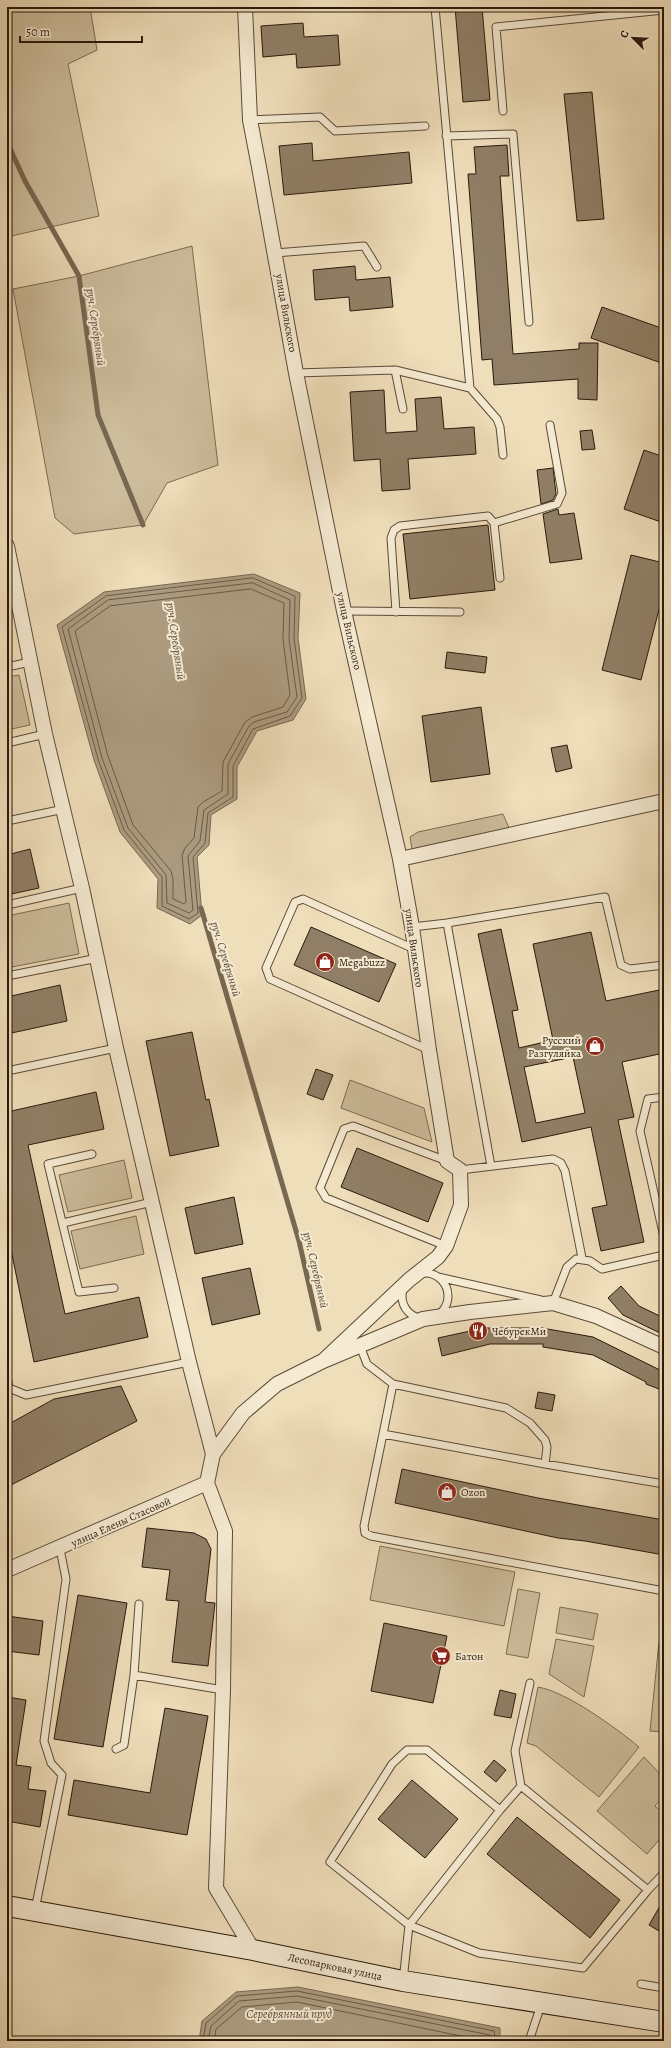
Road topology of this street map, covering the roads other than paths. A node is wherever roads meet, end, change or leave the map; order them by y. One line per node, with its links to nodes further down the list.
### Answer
1 (245, 7): 5 (street, улица Вильского)
2 (435, 7): 7 (lane)
3 (664, 10): 4 (lane)
4 (503, 111)
5 (250, 120): 6 (lane); 8 (street, улица Вильского)
6 (425, 126)
7 (446, 136): 10 (lane); 13 (lane)
8 (275, 253): 9 (lane); 12 (street, улица Вильского)
9 (377, 267)
10 (529, 322)
11 (395, 370): 12 (lane); 13 (lane); 14 (lane)
12 (296, 373): 20 (street, улица Вильского)
13 (470, 388): 16 (lane)
14 (403, 409)
15 (550, 425): 17 (lane)
16 (503, 455)
17 (494, 523): 19 (lane); 21 (lane)
18 (7, 546): 23 (street)
19 (500, 578)
20 (344, 611): 21 (lane); 30 (street, улица Вильского)
21 (396, 612): 22 (lane)
22 (460, 612)
23 (30, 662): 24 (lane); 25 (street)
24 (7, 667)
25 (45, 734): 26 (lane); 28 (street)
26 (7, 743)
27 (664, 801): 30 (street)
28 (64, 810): 29 (lane); 31 (street)
29 (7, 821)
30 (400, 859): 34 (street, улица Вильского)
31 (82, 888): 32 (lane); 36 (street)
32 (7, 905)
33 (447, 923): 34 (lane); 37 (lane); 45 (lane)
34 (412, 927): 35 (street, улица Вильского)
35 (414, 949): 40 (street, улица Вильского); 40 (lane)
36 (98, 958): 38 (lane); 39 (street)
37 (664, 965)
38 (7, 976)
39 (116, 1048): 41 (lane); 47 (street)
40 (429, 1050): 44 (street, улица Вильского)
41 (7, 1071)
42 (664, 1097): 49 (lane)
43 (92, 1154): 48 (lane)
44 (447, 1161): 46 (street); 50 (lane)
45 (491, 1166): 46 (lane); 52 (lane)
46 (460, 1170): 50 (street)
47 (152, 1202): 48 (lane); 61 (street)
48 (63, 1223): 55 (lane)
49 (664, 1237)
50 (446, 1246): 54 (street)
51 (664, 1255): 52 (lane)
52 (582, 1258): 56 (lane)
53 (438, 1277): 54 (lane); 56 (lane); 57 (lane)
54 (409, 1280): 57 (lane); 60 (street)
55 (114, 1288)
56 (554, 1303): 57 (street); 59 (street)
57 (429, 1318): 58 (street)
58 (360, 1346): 60 (street); 63 (lane)
59 (664, 1347)
60 (323, 1361): 65 (street)
61 (189, 1362): 62 (lane); 65 (street)
62 (7, 1377)
63 (393, 1384): 64 (lane); 66 (lane)
64 (383, 1434): 66 (lane); 71 (lane)
65 (213, 1454): 67 (street)
66 (545, 1464): 68 (lane)
67 (208, 1483): 69 (street, улица Елены Стасовой); 75 (street)
68 (664, 1484)
69 (60, 1549): 70 (street, улица Елены Стасовой); 82 (lane)
70 (7, 1570)
71 (664, 1591)
72 (139, 1604): 73 (lane)
73 (134, 1675): 75 (lane); 76 (lane)
74 (530, 1684): 77 (lane)
75 (223, 1690): 84 (street)
76 (116, 1749)
77 (520, 1786): 78 (lane); 80 (lane)
78 (500, 1810): 83 (lane); 83 (lane)
79 (664, 1873): 80 (lane)
80 (648, 1890): 83 (lane)
81 (7, 1906): 82 (main road, Лесопарковая улица)
82 (35, 1910): 84 (main road, Лесопарковая улица)
83 (409, 1925): 85 (lane)
84 (253, 1950): 85 (main road, Лесопарковая улица)
85 (403, 1981): 88 (main road, Лесопарковая улица)
86 (641, 1984): 87 (lane)
87 (664, 1988)
88 (542, 2003): 89 (main road, Лесопарковая улица); 90 (lane)
89 (664, 2022)
90 (529, 2041)

